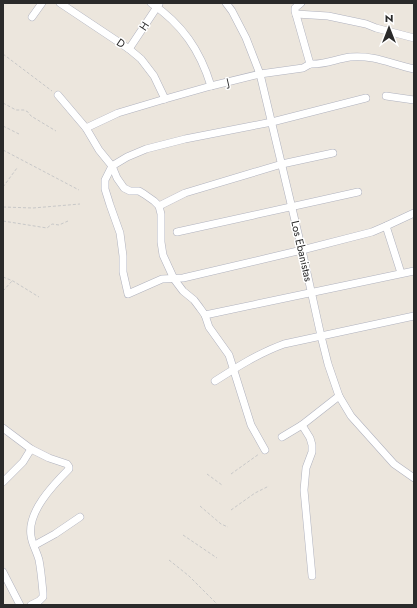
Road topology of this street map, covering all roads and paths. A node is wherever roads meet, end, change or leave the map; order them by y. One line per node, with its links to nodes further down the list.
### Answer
1 (42, 3): 7 (street)
2 (60, 3): 9 (street, D)
3 (226, 3): 13 (street, Los Ebanistas)
4 (301, 3): 6 (street)
5 (156, 4): 9 (street, H); 14 (street)
6 (296, 14): 8 (street); 11 (street)
7 (32, 17)
8 (414, 38)
9 (130, 49): 18 (street, D)
10 (3, 54): 15 (path)
11 (310, 64): 12 (street, J); 13 (street, J)
12 (414, 69)
13 (260, 74): 14 (street, J); 21 (street, Los Ebanistas)
14 (211, 86): 18 (street, J)
15 (58, 95): 23 (street)
16 (386, 96): 19 (street)
17 (366, 98): 21 (street)
18 (165, 99): 23 (street, J)
19 (414, 100)
20 (3, 103): 24 (path)
21 (272, 122): 28 (street, Los Ebanistas); 29 (street)
22 (3, 126): 25 (path)
23 (86, 128): 29 (street)
24 (56, 131)
25 (19, 134)
26 (3, 150): 32 (path)
27 (333, 153): 28 (street)
28 (282, 164): 35 (street); 37 (street, Los Ebanistas)
29 (112, 166): 35 (street); 47 (street)
30 (17, 168): 31 (path)
31 (3, 187)
32 (78, 190)
33 (358, 192): 37 (street)
34 (80, 204): 36 (path)
35 (159, 206): 47 (street)
36 (3, 207)
37 (292, 207): 42 (street); 43 (street, Los Ebanistas)
38 (414, 213): 41 (street)
39 (3, 221): 40 (path)
40 (68, 222)
41 (386, 226): 43 (street); 45 (street)
42 (177, 232)
43 (302, 250): 47 (street); 50 (street, Los Ebanistas)
44 (414, 271): 45 (street)
45 (401, 274): 50 (street)
46 (3, 276): 48 (path)
47 (174, 279): 52 (street)
48 (13, 281): 49 (path); 51 (path)
49 (3, 291)
50 (311, 293): 52 (street); 54 (street, Los Ebanistas)
51 (39, 297)
52 (205, 315): 55 (street)
53 (414, 316): 54 (street)
54 (321, 336): 55 (street); 57 (street, Los Ebanistas)
55 (233, 370): 56 (street); 62 (street)
56 (215, 381)
57 (339, 396): 58 (street); 65 (street, Los Ebanistas)
58 (302, 425): 60 (street); 78 (street)
59 (3, 428): 61 (street)
60 (282, 437)
61 (31, 449): 66 (street); 74 (street)
62 (265, 450): 64 (path)
63 (207, 474): 67 (path)
64 (231, 474)
65 (414, 478)
66 (3, 482)
67 (222, 485)
68 (269, 486): 70 (path)
69 (200, 506): 72 (path)
70 (231, 510)
71 (80, 517): 74 (street)
72 (228, 527)
73 (183, 535): 75 (path)
74 (35, 545): 80 (street)
75 (217, 558)
76 (169, 560): 81 (path)
77 (3, 572): 79 (street)
78 (312, 576)
79 (20, 605)
80 (31, 605)
81 (218, 605)

